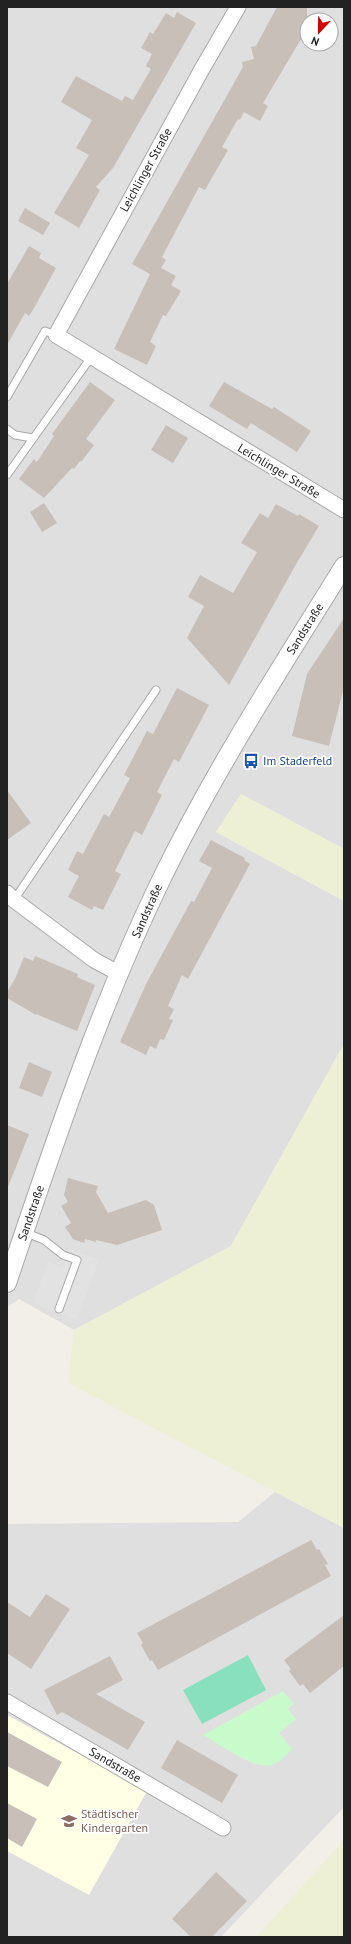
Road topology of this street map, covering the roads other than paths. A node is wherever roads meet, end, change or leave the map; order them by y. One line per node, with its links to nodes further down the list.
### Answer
1 (238, 7): 2 (street, Leichlinger Straße)
2 (56, 335): 3 (street, Leichlinger Straße); 4 (lane)
3 (92, 356): 6 (lane); 8 (street, Leichlinger Straße)
4 (7, 396)
5 (7, 429): 6 (lane)
6 (33, 438): 7 (lane)
7 (7, 475)
8 (344, 510)
9 (344, 566): 12 (street, Sandstraße)
10 (156, 690): 11 (lane)
11 (11, 897): 12 (street)
12 (120, 974): 13 (street, Sandstraße)
13 (24, 1232): 14 (street, Sandstraße); 15 (lane)
14 (7, 1284)
15 (59, 1309)
16 (7, 1702): 17 (street, Sandstraße)
17 (223, 1828)

